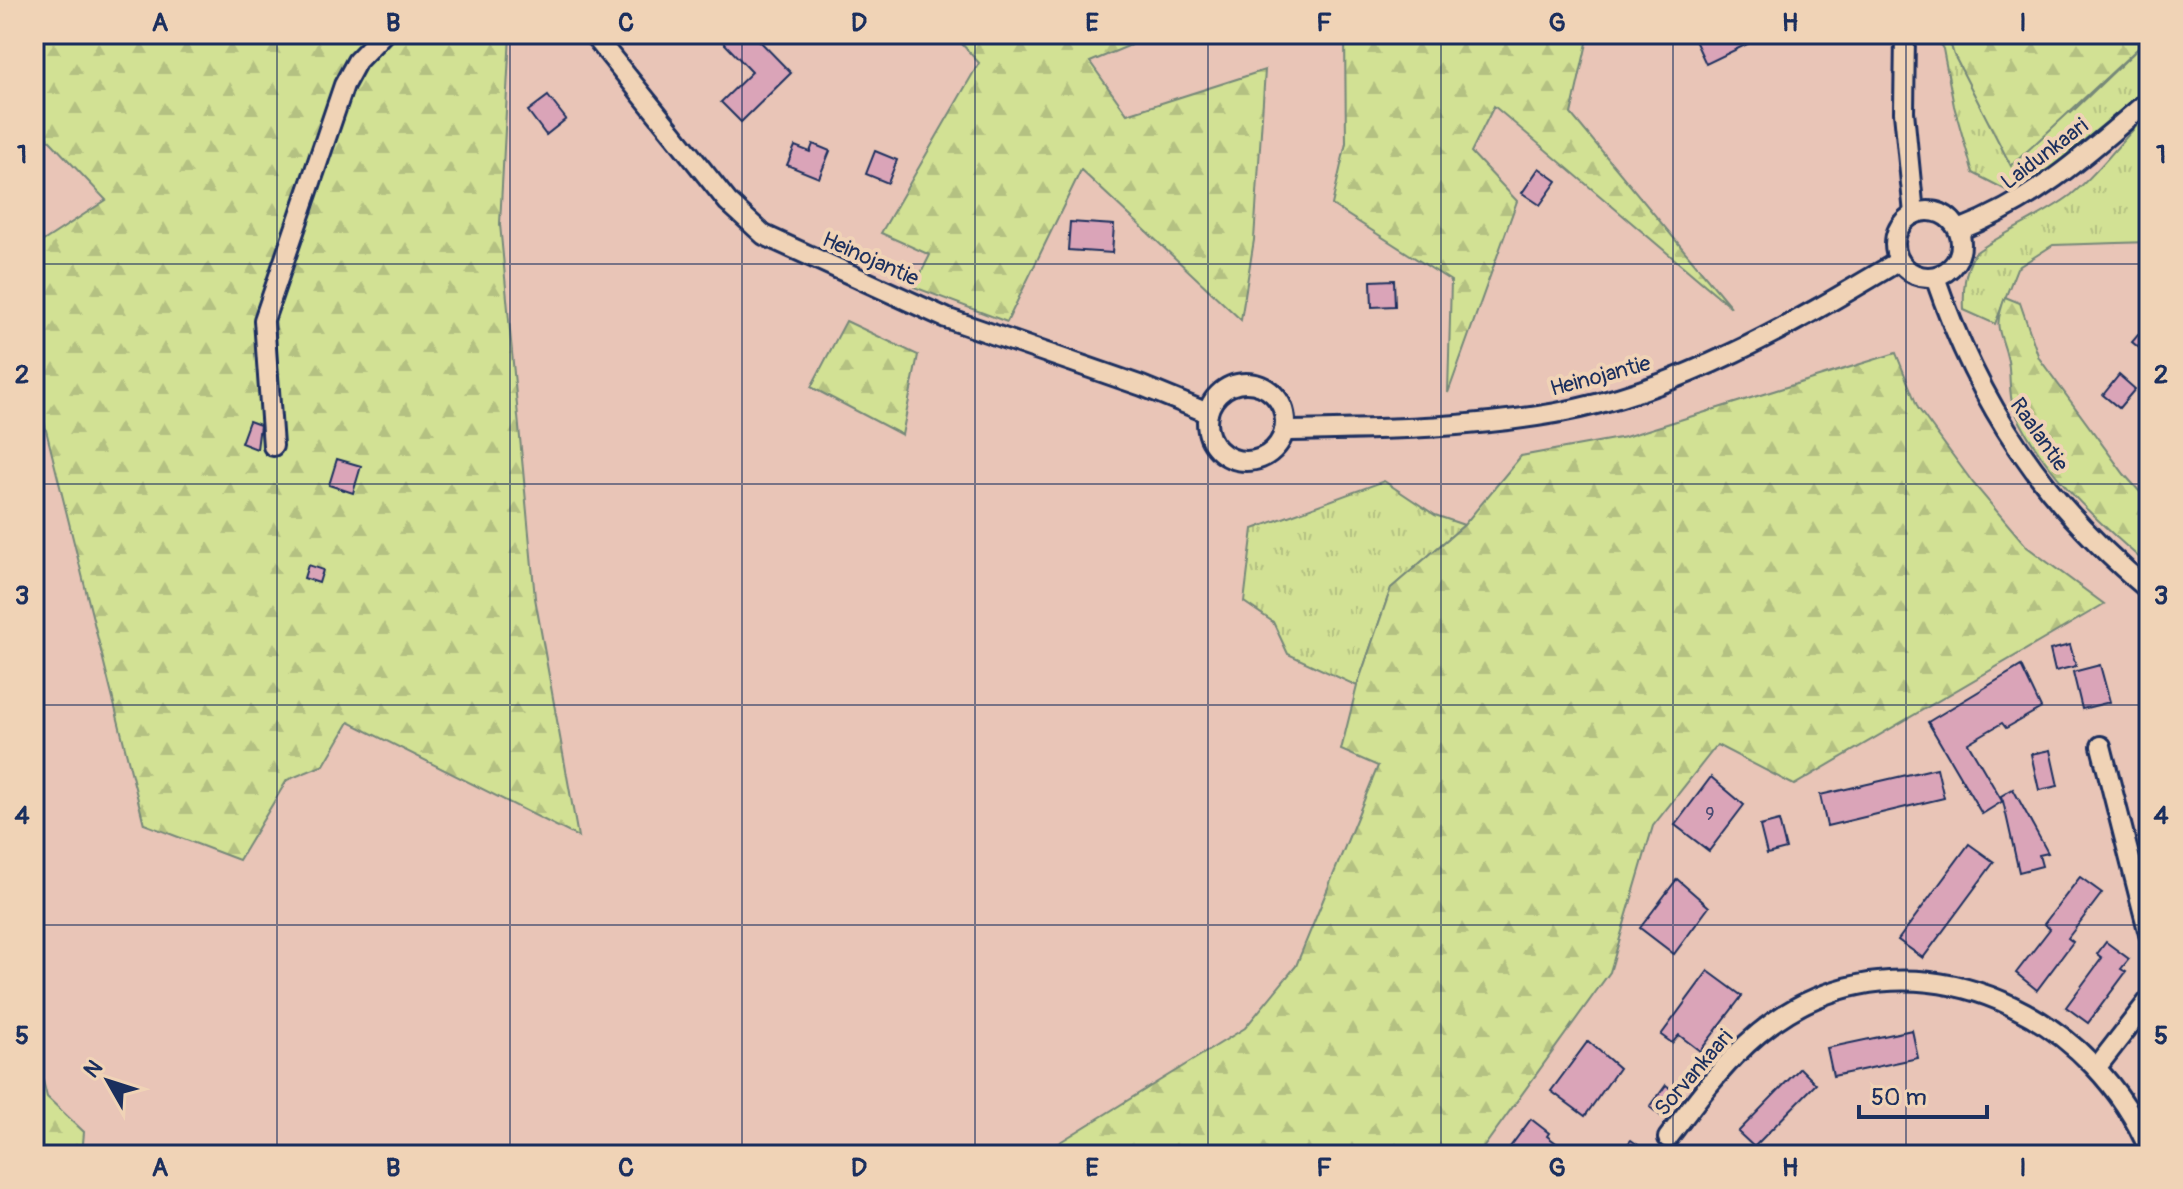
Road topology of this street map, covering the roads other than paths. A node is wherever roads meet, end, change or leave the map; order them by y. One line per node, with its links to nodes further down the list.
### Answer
1 (383, 34): 11 (street)
2 (593, 34): 9 (street, Heinojantie)
3 (1905, 34): 5 (street)
4 (2149, 100): 6 (street, Laidunkaari)
5 (1914, 214): 6 (street); 7 (street)
6 (1959, 230): 8 (street)
7 (1899, 261): 8 (street); 10 (street, Heinojantie)
8 (1935, 277): 12 (street, Raalantie)
9 (1208, 413): 10 (street); 10 (street)
10 (1284, 431)
11 (273, 446)
12 (2149, 590)
13 (2101, 746): 14 (street)
14 (2149, 934)
15 (2149, 1000): 16 (street)
16 (2097, 1067): 17 (street, Sorvankaari); 18 (street, Sorvankaari)
17 (1668, 1138)
18 (2149, 1150)

